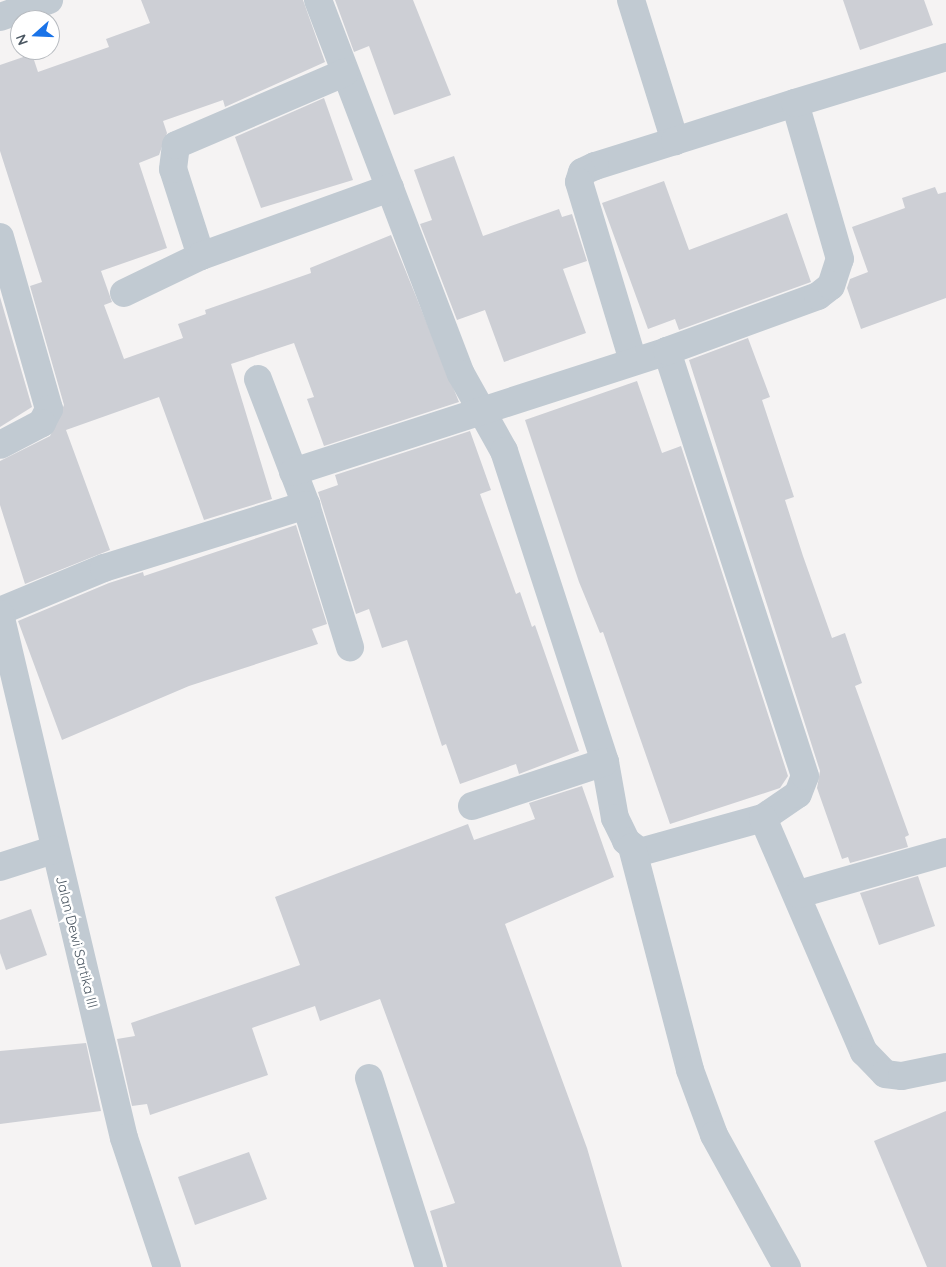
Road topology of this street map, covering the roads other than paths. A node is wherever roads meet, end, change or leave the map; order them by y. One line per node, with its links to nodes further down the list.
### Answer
1 (49, 0): 4 (street)
2 (318, 0): 6 (street)
3 (631, 0): 8 (street)
4 (0, 17)
5 (946, 57): 7 (street)
6 (344, 74): 9 (street); 11 (street)
7 (795, 104): 8 (street); 13 (street)
8 (675, 141): 14 (street)
9 (390, 188): 11 (street); 16 (street)
10 (0, 237): 17 (street)
11 (201, 256): 12 (street)
12 (124, 293)
13 (667, 350): 14 (street); 24 (street)
14 (633, 361): 16 (street)
15 (258, 379): 18 (street)
16 (481, 407): 18 (street); 22 (street)
17 (0, 445)
18 (293, 472): 19 (street)
19 (306, 505): 20 (street); 21 (street)
20 (0, 612): 26 (street, Jalan Dewi Sartika III)
21 (350, 647)
22 (605, 762): 23 (street); 25 (street)
23 (472, 806)
24 (763, 818): 25 (street); 29 (street)
25 (632, 847): 34 (street)
26 (53, 850): 28 (street); 32 (street, Jalan Dewi Sartika III)
27 (946, 852): 29 (street)
28 (0, 867)
29 (799, 894): 30 (street)
30 (946, 1067)
31 (369, 1078): 33 (street)
32 (167, 1267)
33 (429, 1267)
34 (787, 1267)

